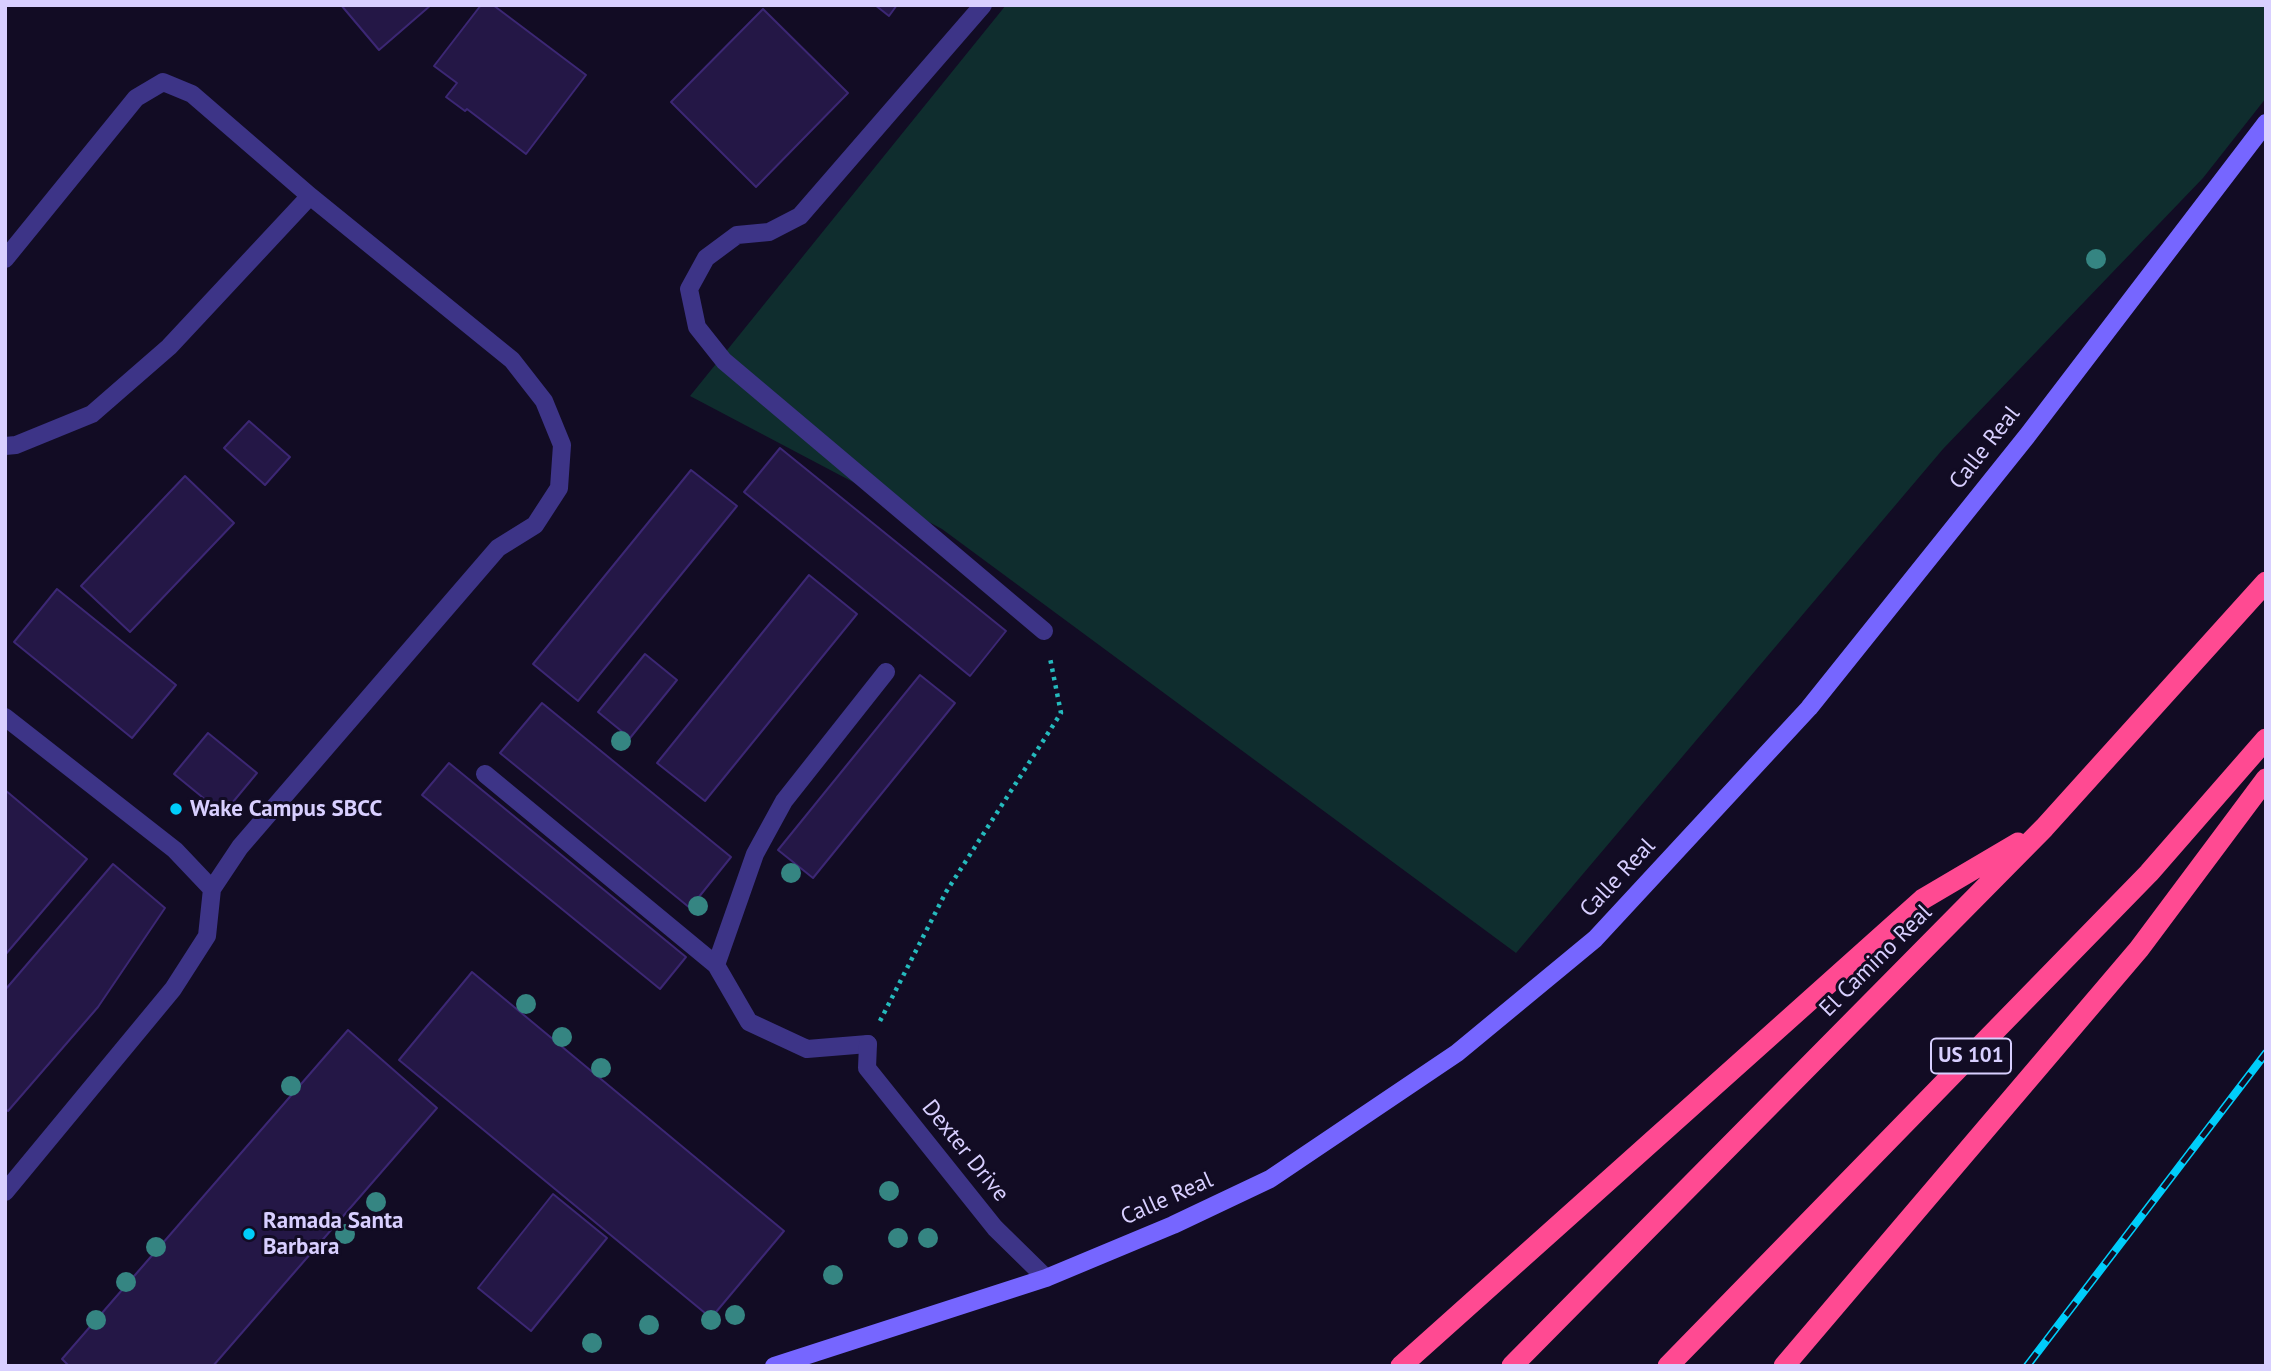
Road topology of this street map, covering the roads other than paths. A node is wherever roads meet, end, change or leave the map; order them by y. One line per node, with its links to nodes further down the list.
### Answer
1 (983, 5): 7 (street)
2 (2266, 123): 17 (street, Calle Real)
3 (310, 196): 4 (street); 5 (street); 14 (street)
4 (5, 259)
5 (5, 446)
6 (2266, 582): 13 (highway, El Camino Real)
7 (1044, 631)
8 (886, 672): 15 (street)
9 (5, 717): 14 (street)
10 (2266, 739): 21 (highway, US 101)
11 (485, 774): 15 (street)
12 (2266, 779): 22 (highway)
13 (2044, 828): 19 (highway); 20 (highway, El Camino Real)
14 (212, 889): 16 (street)
15 (716, 965): 17 (street, Dexter Drive)
16 (5, 1192)
17 (1046, 1278): 18 (street, Calle Real)
18 (774, 1366)
19 (1401, 1366)
20 (1512, 1366)
21 (1668, 1366)
22 (1784, 1366)

